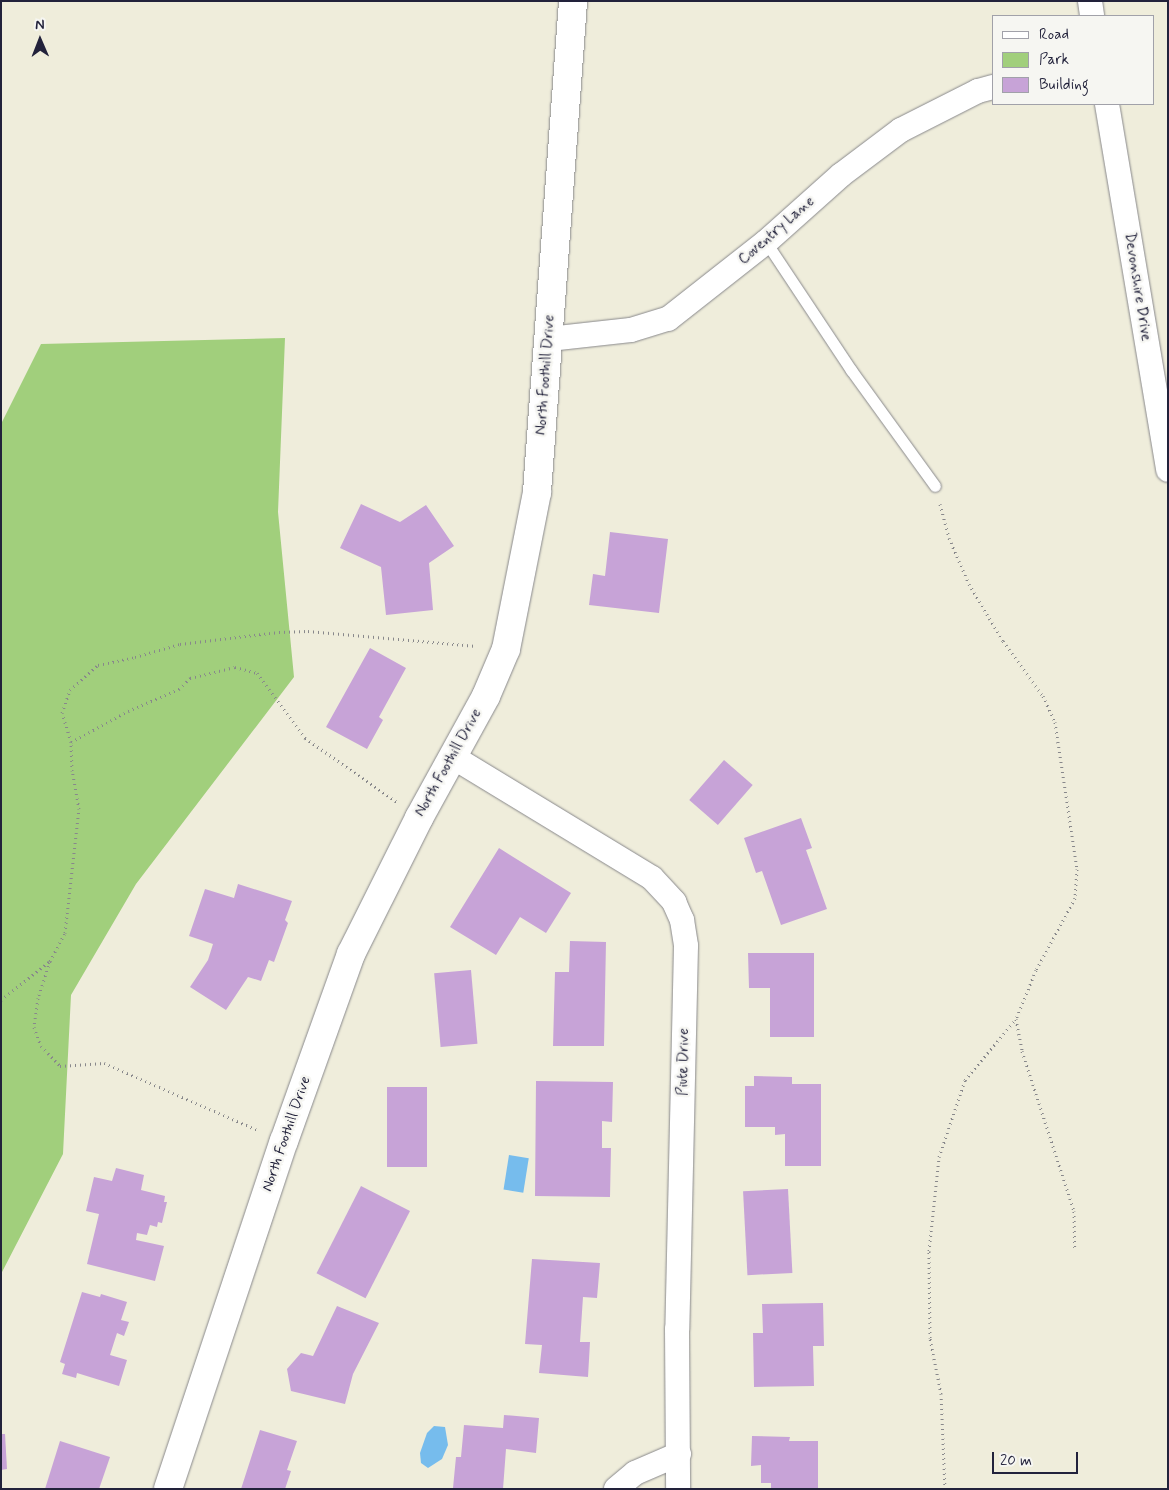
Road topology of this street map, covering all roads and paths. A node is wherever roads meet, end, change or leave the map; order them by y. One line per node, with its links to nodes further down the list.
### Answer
1 (574, 1): 7 (street, North Foothill Drive)
2 (1090, 1): 3 (street)
3 (1092, 15)
4 (992, 87): 6 (street, Coventry Lane)
5 (1107, 105): 8 (street, Devonshire Drive)
6 (766, 242): 7 (street, Coventry Lane); 9 (lane)
7 (549, 339): 10 (street, North Foothill Drive)
8 (1168, 470)
9 (935, 486): 16 (path)
10 (506, 649): 11 (path); 12 (street, North Foothill Drive)
11 (71, 742): 13 (path); 14 (path)
12 (454, 757): 13 (street, North Foothill Drive); 19 (street, Piute Drive)
13 (419, 818): 17 (street, North Foothill Drive)
14 (50, 961): 15 (path); 17 (path)
15 (1, 1000)
16 (1016, 1019): 18 (path); 23 (path)
17 (284, 1141): 20 (street, North Foothill Drive)
18 (1075, 1250)
19 (679, 1454): 21 (street); 22 (street, Piute Drive)
20 (168, 1489)
21 (616, 1489)
22 (678, 1489)
23 (946, 1489)

